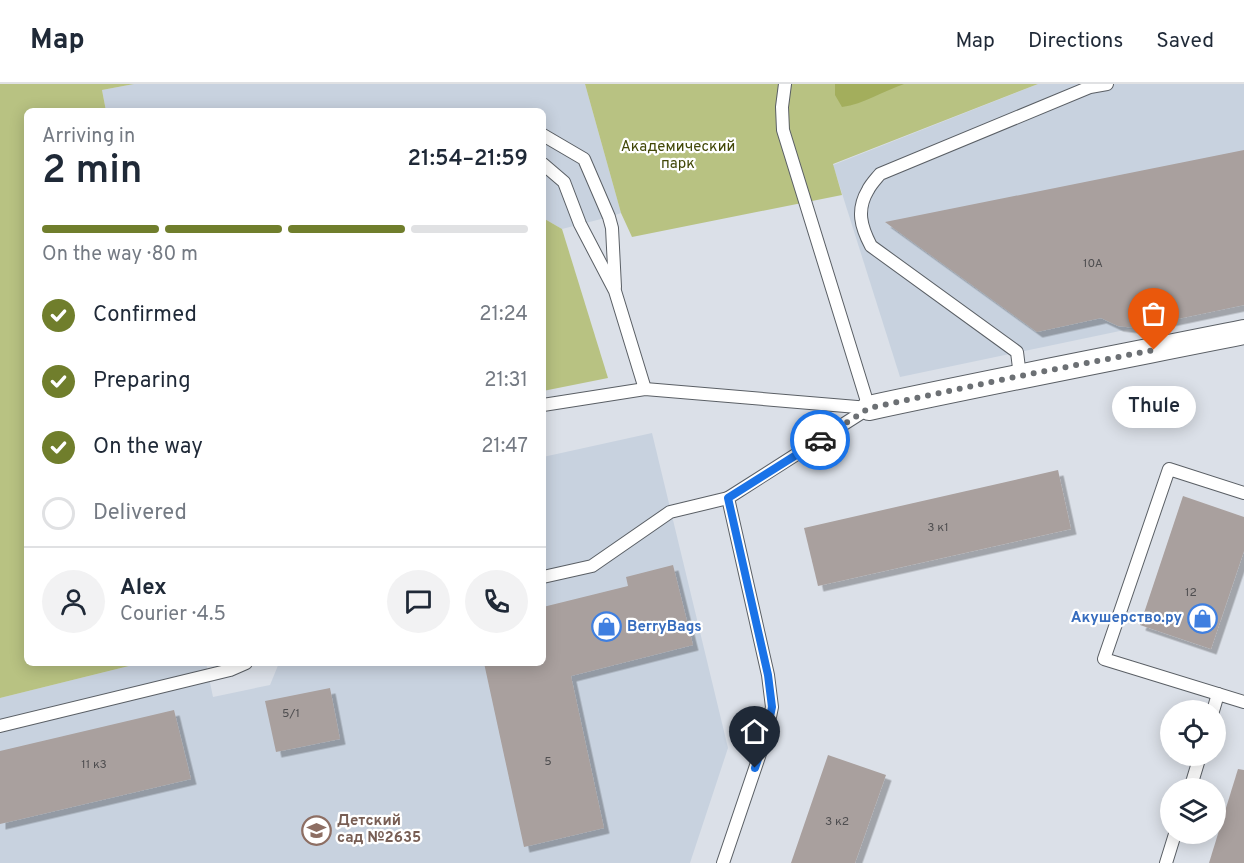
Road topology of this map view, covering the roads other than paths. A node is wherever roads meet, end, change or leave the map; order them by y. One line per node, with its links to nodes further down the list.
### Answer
1 (785, 84): 10 (lane)
2 (1107, 84): 7 (lane)
3 (546, 137): 5 (lane)
4 (546, 167): 5 (lane)
5 (615, 291): 8 (lane)
6 (1244, 332): 7 (street)
7 (1020, 376): 10 (street)
8 (645, 389): 9 (lane); 10 (lane)
9 (546, 405)
10 (869, 408): 12 (lane)
11 (1244, 493): 15 (lane)
12 (728, 498): 13 (lane); 20 (lane)
13 (546, 576)
14 (239, 666): 18 (lane)
15 (1218, 694): 16 (lane); 17 (lane)
16 (1216, 700)
17 (1244, 702)
18 (0, 726)
19 (1172, 844): 21 (lane)
20 (723, 863)
21 (1166, 863)

